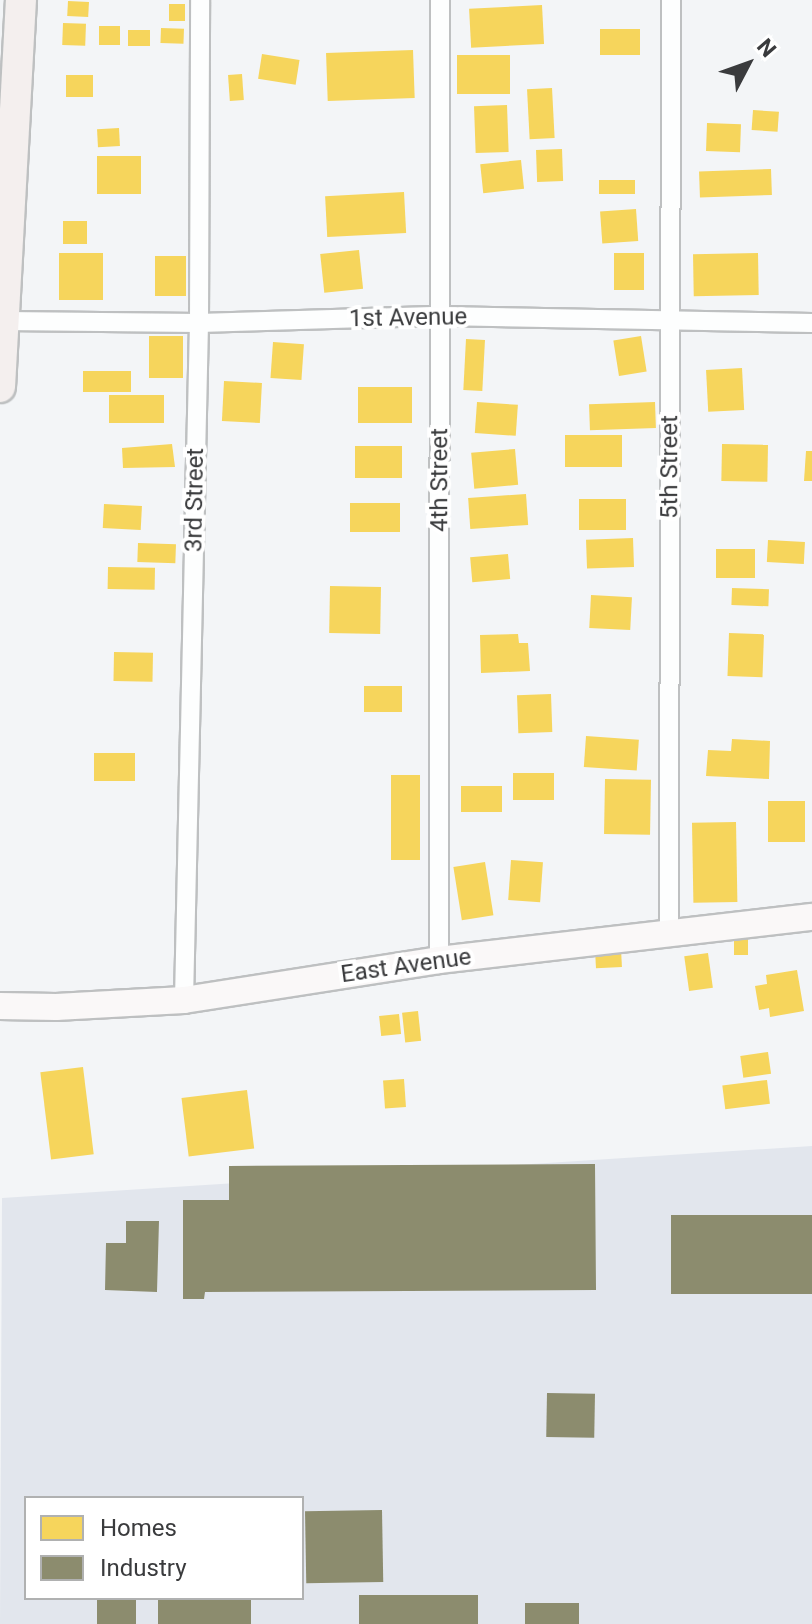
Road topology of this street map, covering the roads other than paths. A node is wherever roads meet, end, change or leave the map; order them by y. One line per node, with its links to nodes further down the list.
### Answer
1 (18, 0): 6 (highway)
2 (200, 0): 8 (street, 3rd Street)
3 (440, 0): 5 (street, 4th Street)
4 (671, 0): 7 (street, 5th Street)
5 (441, 316): 7 (street, 1st Avenue); 8 (street, 1st Avenue); 13 (street, 4th Street)
6 (4, 321): 8 (street, 1st Avenue); 10 (highway)
7 (670, 322): 9 (street, 1st Avenue); 12 (street, 5th Street)
8 (199, 323): 14 (street, 3rd Street)
9 (812, 323)
10 (0, 387)
11 (812, 917): 12 (main road, East Avenue)
12 (669, 933): 13 (main road, East Avenue)
13 (439, 960): 14 (main road, East Avenue)
14 (184, 1000): 15 (main road, East Avenue)
15 (0, 1006)

